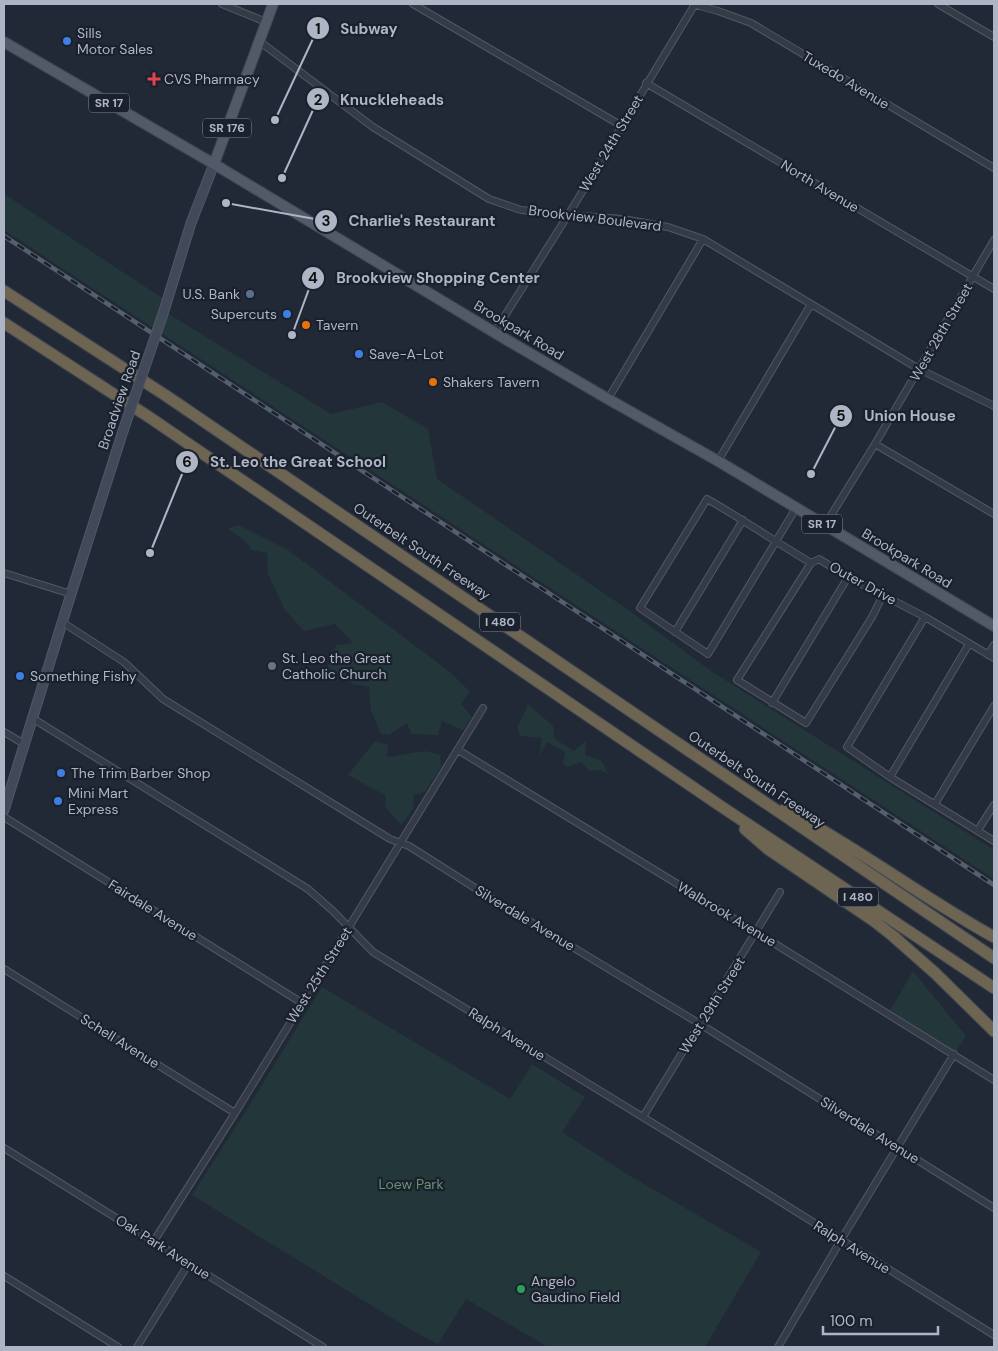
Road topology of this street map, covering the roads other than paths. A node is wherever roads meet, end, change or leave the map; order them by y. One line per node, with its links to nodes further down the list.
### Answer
1 (222, 4): 6 (street)
2 (273, 4): 6 (main road, Broadview Road / SR 176)
3 (413, 4): 11 (street)
4 (694, 4): 10 (street, West 24th Street); 13 (street, Tuxedo Avenue)
5 (938, 4): 7 (street)
6 (266, 22): 8 (main road, Broadview Road / SR 176)
7 (994, 37)
8 (259, 41): 12 (main road, Broadview Road / SR 176); 14 (street, Brookview Boulevard)
9 (4, 42): 12 (main road, Brookpark Road / SR 17)
10 (646, 83): 11 (street, West 24th Street); 17 (street, North Avenue)
11 (622, 126): 14 (street, West 24th Street)
12 (214, 164): 22 (main road, Brookpark Road / SR 17); 36 (main road, Broadview Road, bridge)
13 (994, 168)
14 (568, 216): 15 (street, Brookview Boulevard); 22 (street, West 24th Street)
15 (703, 239): 20 (street, Brookview Boulevard); 24 (street)
16 (994, 240): 17 (street, West 28th Street)
17 (973, 277): 18 (street, North Avenue); 23 (street, West 28th Street)
18 (994, 289)
19 (4, 291): 53 (highway, Outerbelt South Freeway / I 480)
20 (811, 304): 23 (street, Brookview Boulevard); 27 (street)
21 (4, 323): 56 (highway, I 480)
22 (494, 332): 24 (main road, Brookpark Road / SR 17)
23 (919, 369): 25 (street, Brookview Boulevard); 26 (street, West 28th Street)
24 (608, 399): 27 (main road, Brookpark Road / SR 17)
25 (994, 406)
26 (875, 444): 29 (street); 31 (street, West 28th Street)
27 (718, 461): 28 (main road, Brookpark Road / SR 17)
28 (796, 508): 31 (main road, Brookpark Road / SR 17); 32 (street)
29 (994, 514)
30 (743, 520): 32 (street, Outer Drive); 41 (street); 41 (street, Outer Drive)
31 (825, 526): 40 (main road, Brookpark Road / SR 17)
32 (777, 542): 33 (street, Outer Drive); 41 (street)
33 (811, 563): 35 (street, Outer Drive); 45 (street)
34 (4, 573): 36 (street)
35 (848, 577): 37 (street, Outer Drive); 45 (street)
36 (70, 594): 39 (main road, Broadview Road)
37 (883, 595): 38 (street, Outer Drive); 45 (street)
38 (925, 617): 42 (street, Outer Drive); 52 (street)
39 (62, 622): 48 (main road, Broadview Road); 61 (street, Silverdale Avenue)
40 (994, 626)
41 (675, 632)
42 (970, 644): 44 (street, Outer Drive); 52 (street)
43 (994, 644): 44 (street)
44 (991, 656)
45 (772, 703)
46 (994, 706): 54 (street)
47 (483, 708): 51 (street, West 25th Street)
48 (32, 718): 50 (main road, Broadview Road); 63 (street, Ralph Avenue)
49 (4, 732): 50 (street)
50 (24, 744): 57 (main road, Broadview Road)
51 (458, 750): 61 (street, West 25th Street); 64 (street, Walbrook Avenue)
52 (890, 777): 54 (street)
53 (742, 788): 65 (highway); 66 (highway, Outerbelt South Freeway / I 480)
54 (934, 804): 59 (street)
55 (994, 805): 59 (street)
56 (722, 807): 68 (highway, I 480); 71 (highway)
57 (4, 810)
58 (4, 817): 69 (street, Fairdale Avenue)
59 (978, 830): 60 (street)
60 (994, 841)
61 (400, 844): 63 (street, West 25th Street); 70 (street, Silverdale Avenue)
62 (780, 892): 64 (street, West 29th Street)
63 (349, 928): 69 (street, West 25th Street); 75 (street, Ralph Avenue)
64 (756, 932): 70 (street, West 29th Street); 72 (street, Walbrook Avenue)
65 (994, 937)
66 (994, 958)
67 (4, 970): 74 (street, Schell Avenue)
68 (994, 988)
69 (302, 1003): 74 (street, West 25th Street)
70 (700, 1024): 75 (street, West 29th Street); 77 (street, Silverdale Avenue)
71 (994, 1031)
72 (954, 1054): 73 (street, Walbrook Avenue); 77 (street)
73 (994, 1080)
74 (236, 1113): 80 (street, West 25th Street)
75 (643, 1117): 79 (street, Ralph Avenue)
76 (4, 1148): 80 (street, Oak Park Avenue)
77 (897, 1148): 78 (street, Silverdale Avenue); 79 (street)
78 (994, 1208)
79 (841, 1240): 83 (street, Ralph Avenue); 87 (street)
80 (154, 1241): 81 (street, Oak Park Avenue)
81 (189, 1263): 85 (street); 86 (street, Oak Park Avenue)
82 (4, 1276): 84 (street)
83 (994, 1335)
84 (118, 1347)
85 (137, 1347)
86 (323, 1347)
87 (778, 1347)

